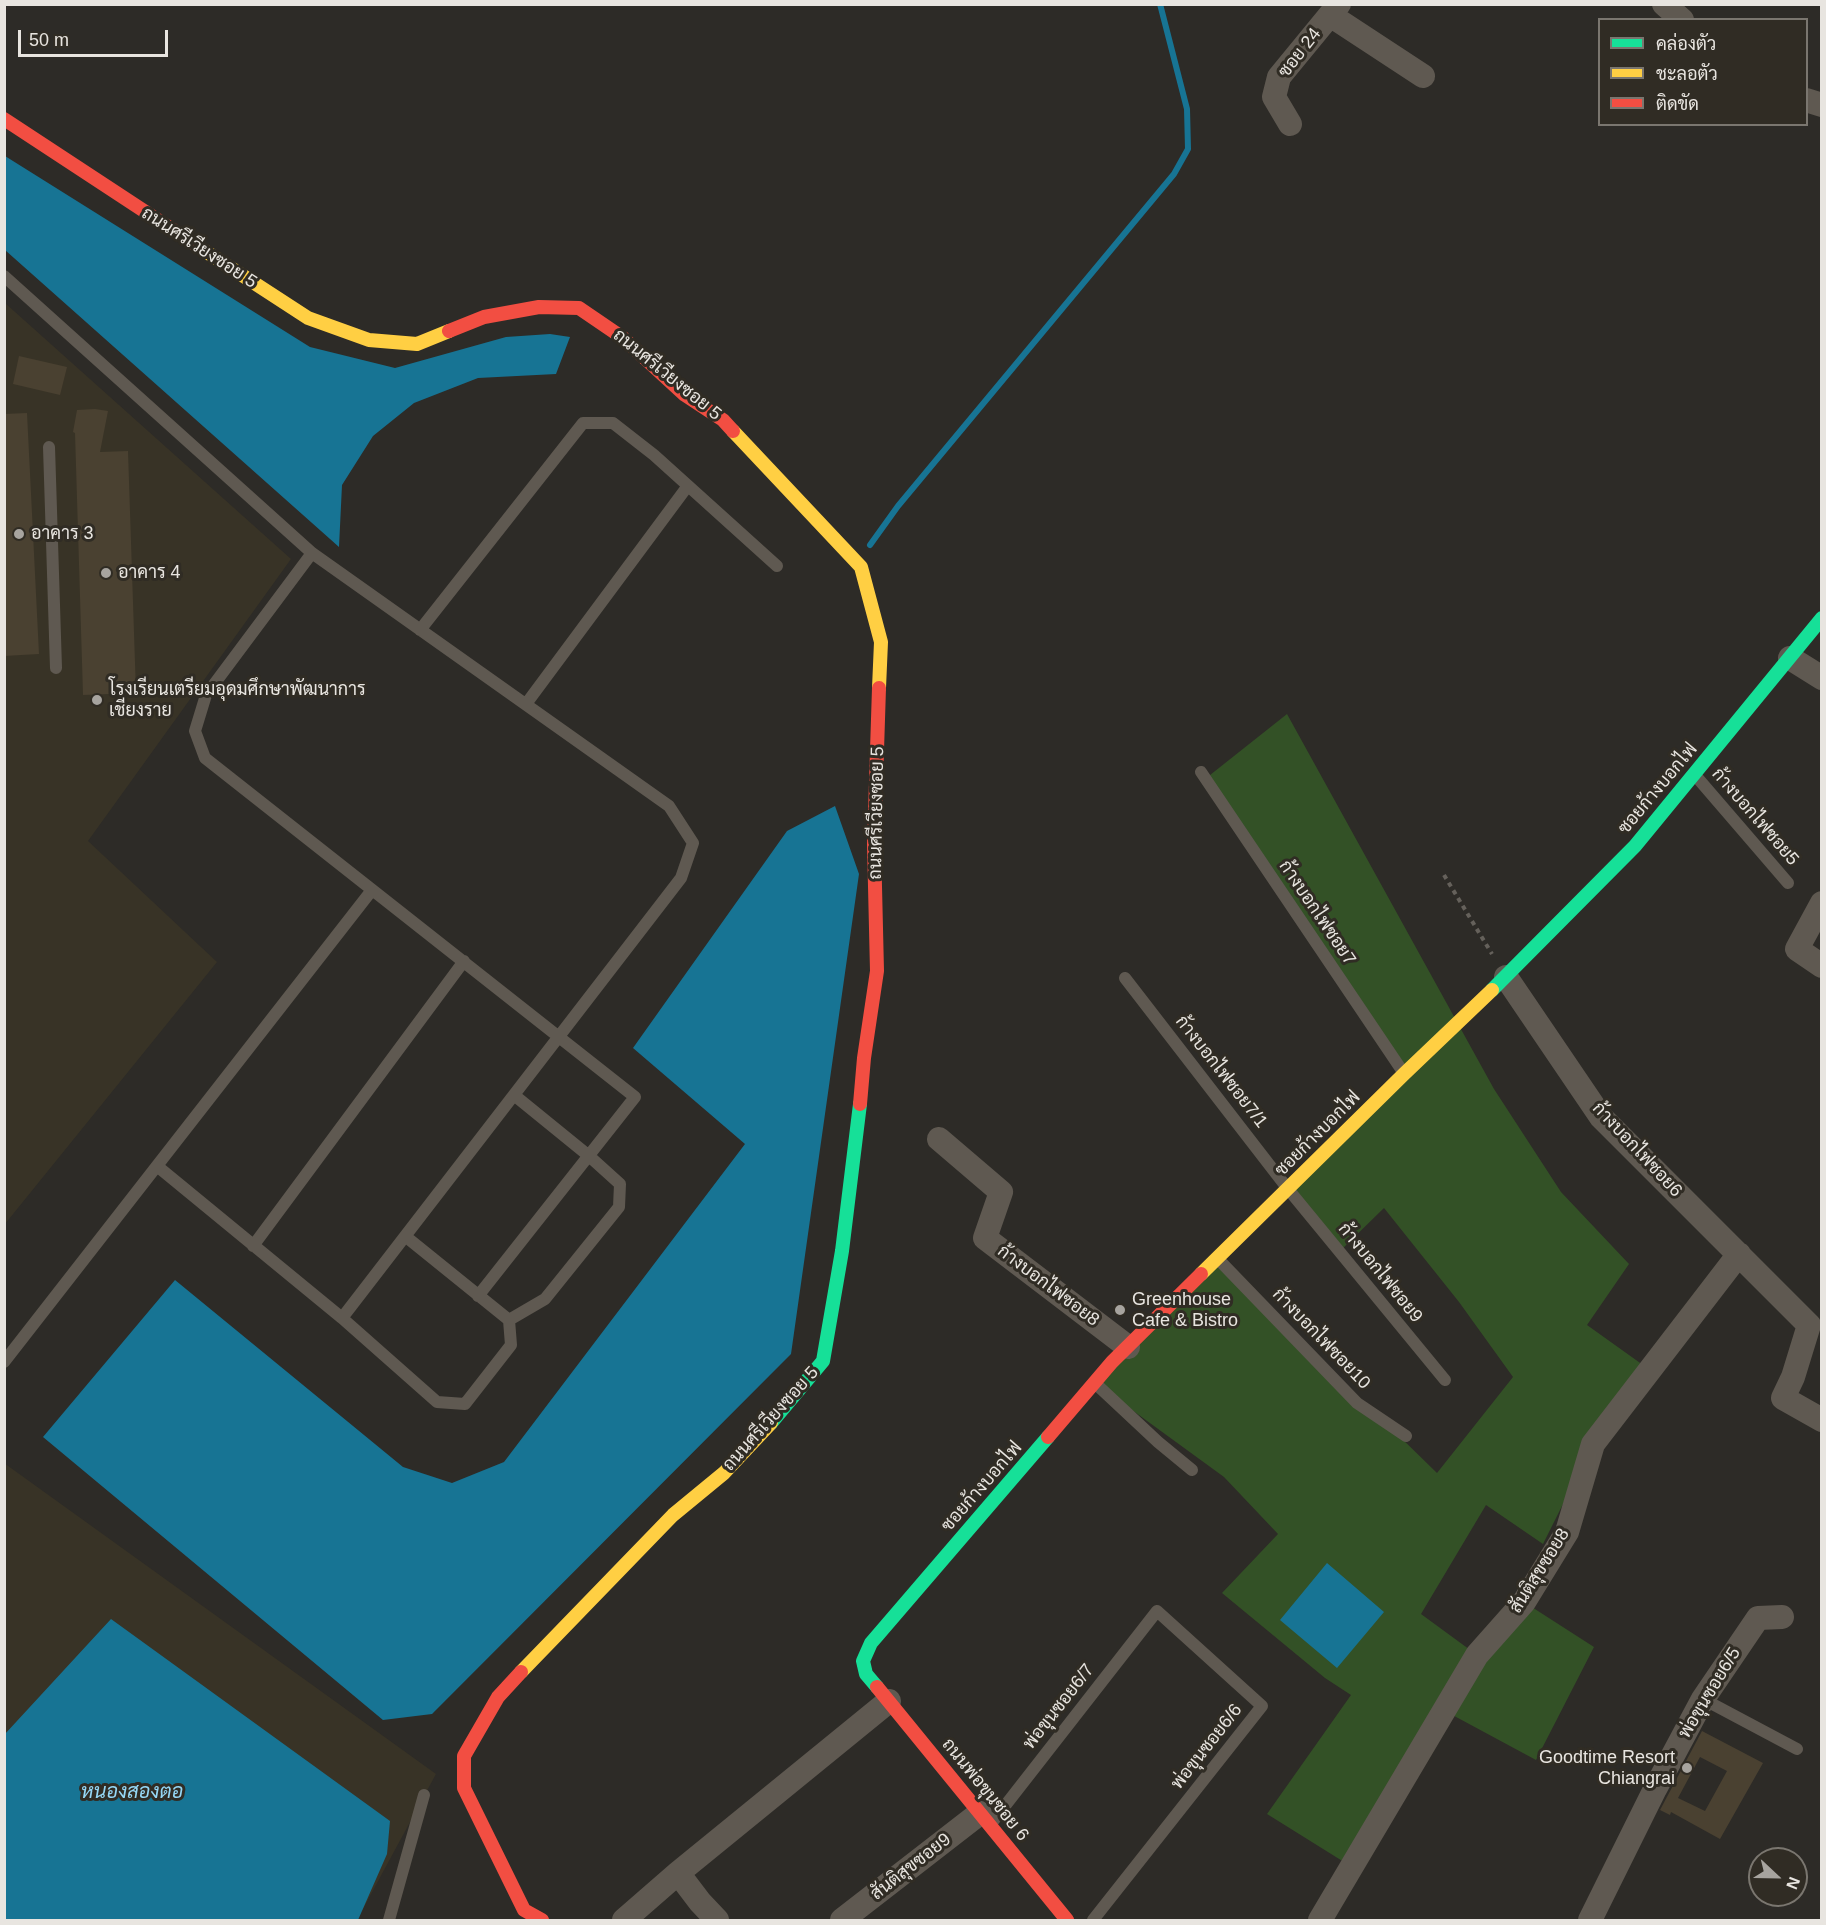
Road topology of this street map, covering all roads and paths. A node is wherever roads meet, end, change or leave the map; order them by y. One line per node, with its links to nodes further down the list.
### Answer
1 (1664, 4): 3 (street)
2 (1335, 10): 4 (street); 6 (street, ซอย 24)
3 (1680, 18)
4 (1423, 76)
5 (4, 119): 58 (street, ถนนศรีเวียงซอย 5)
6 (1290, 124)
7 (4, 276): 10 (lane)
8 (49, 447): 15 (lane)
9 (687, 487): 11 (lane); 13 (lane); 17 (lane)
10 (312, 553): 13 (lane); 22 (lane)
11 (777, 566)
12 (1821, 618): 14 (street, ซอยก้างบอกไฟ)
13 (420, 630): 17 (lane)
14 (1790, 658): 16 (street); 19 (street, ซอยก้างบอกไฟ)
15 (56, 668)
16 (1821, 678)
17 (526, 704): 28 (lane)
18 (1201, 772): 29 (lane, ก้างบอกไฟซอย7)
19 (1694, 774): 21 (lane, ก้างบอกไฟซอย5); 26 (street, ซอยก้างบอกไฟ)
20 (1444, 875): 26 (path)
21 (1788, 883)
22 (372, 890): 24 (lane); 33 (lane)
23 (1821, 903): 25 (street)
24 (464, 961): 28 (lane); 36 (lane)
25 (1821, 966)
26 (1506, 977): 29 (street, ซอยก้างบอกไฟ); 37 (street, ก้างบอกไฟซอย6)
27 (1125, 978): 34 (lane, ก้างบอกไฟซอย7/1)
28 (559, 1036): 30 (lane); 32 (lane)
29 (1404, 1074): 34 (street, ซอยก้างบอกไฟ)
30 (514, 1095): 32 (lane); 35 (lane)
31 (939, 1139): 42 (street, ก้างบอกไฟซอย8)
32 (589, 1156): 39 (lane); 41 (lane)
33 (157, 1166): 36 (lane); 43 (lane)
34 (1288, 1189): 38 (street, ซอยก้างบอกไฟ); 44 (lane, ก้างบอกไฟซอย9)
35 (405, 1236): 39 (lane); 40 (lane)
36 (253, 1246): 40 (lane)
37 (1739, 1254): 46 (street, ก้างบอกไฟซอย6); 64 (street, สันติสุขซอย8)
38 (1217, 1258): 42 (street, ซอยก้างบอกไฟ); 47 (lane, ก้างบอกไฟซอย10)
39 (478, 1296): 41 (lane)
40 (342, 1318): 41 (lane)
41 (509, 1320)
42 (1128, 1347): 45 (street, ซอยก้างบอกไฟ)
43 (4, 1362)
44 (1445, 1380)
45 (1095, 1383): 48 (lane); 51 (street, ซอยก้างบอกไฟ)
46 (1821, 1420)
47 (1406, 1436)
48 (1192, 1470)
49 (1157, 1611): 55 (lane, พ่อขุนซอย6/7); 63 (lane, พ่อขุนซอย6/6)
50 (1782, 1617): 52 (street, พ่อขุนซอย6/5)
51 (882, 1692): 55 (street, ถนนพ่อขุนซอย 6); 56 (street)
52 (1703, 1699): 53 (lane); 65 (street, พ่อขุนซอย6/5)
53 (1797, 1749)
54 (424, 1795): 57 (lane)
55 (985, 1819): 61 (street, สันติสุขซอย9); 62 (street, ถนนพ่อขุนซอย 6)
56 (678, 1873): 59 (street); 60 (street)
57 (389, 1920)
58 (542, 1920)
59 (624, 1920)
60 (717, 1920)
61 (842, 1920)
62 (1067, 1920)
63 (1093, 1920)
64 (1320, 1920)
65 (1590, 1920)

